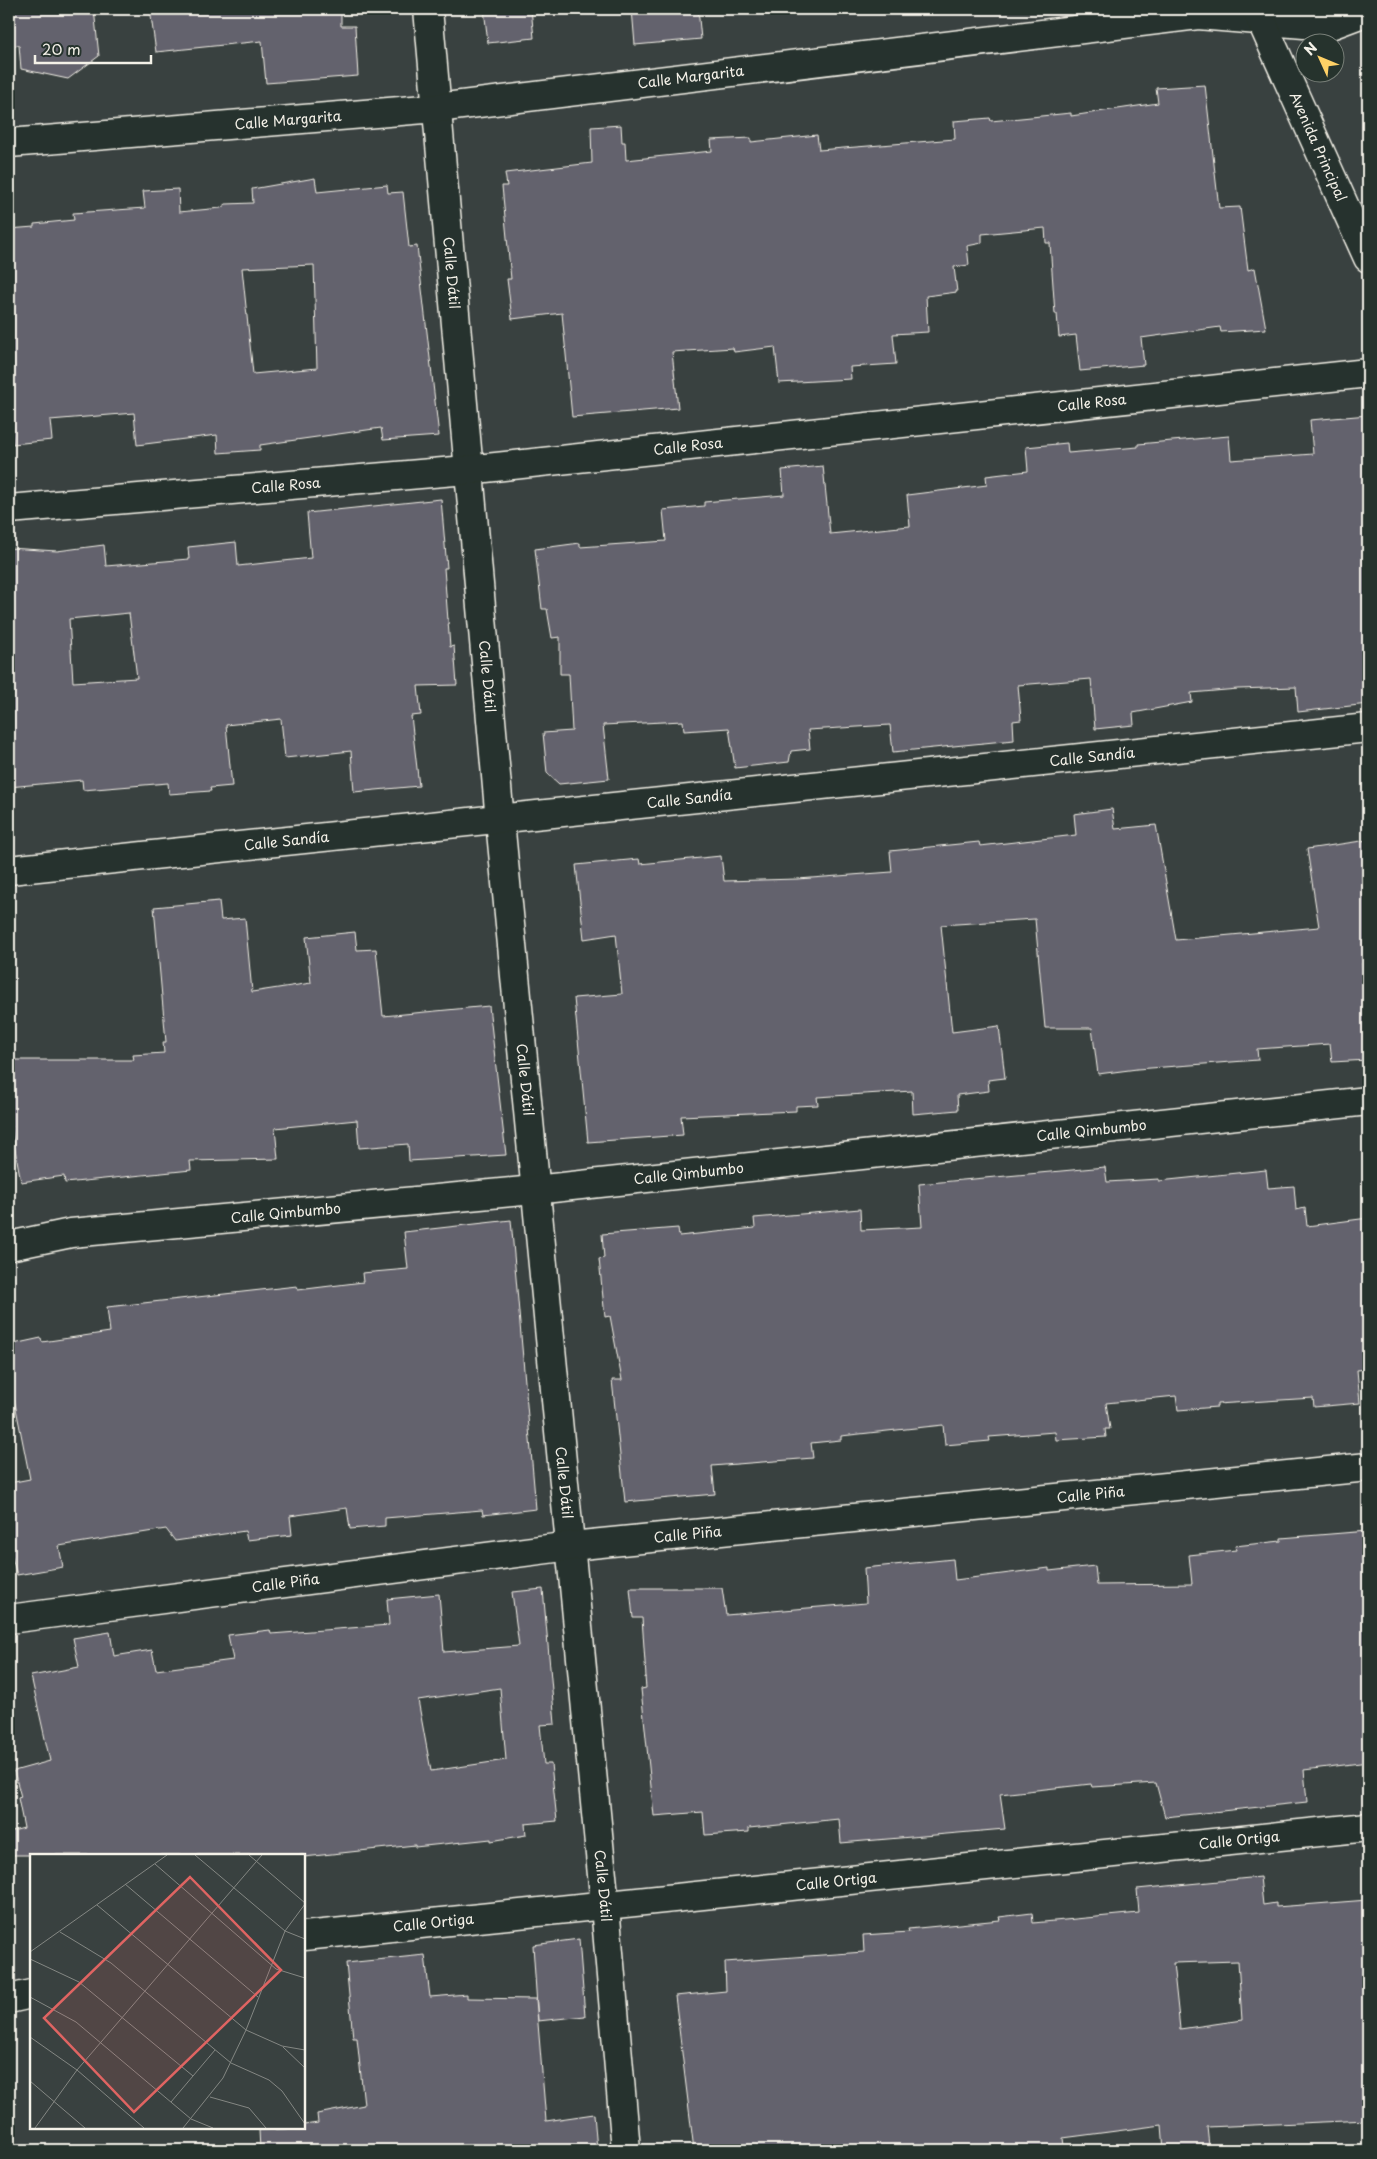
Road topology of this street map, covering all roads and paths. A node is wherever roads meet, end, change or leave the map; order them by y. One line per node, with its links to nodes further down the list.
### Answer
1 (428, 9): 4 (street, Calle Dátil)
2 (1368, 11): 3 (street, Calle Margarita)
3 (1258, 14): 4 (street, Calle Margarita); 6 (street, Avenida Principal)
4 (437, 108): 5 (street, Calle Margarita); 8 (street, Calle Dátil)
5 (9, 143)
6 (1368, 258)
7 (1368, 374): 8 (street, Calle Rosa)
8 (467, 470): 9 (street, Calle Rosa); 11 (street, Calle Dátil)
9 (9, 509)
10 (1368, 728): 11 (street, Calle Sandía)
11 (500, 820): 12 (street, Calle Sandía); 14 (street, Calle Dátil)
12 (9, 870)
13 (1368, 1101): 14 (street, Calle Qimbumbo)
14 (534, 1190): 15 (street, Calle Qimbumbo); 17 (street, Calle Dátil)
15 (9, 1246)
16 (1368, 1467): 17 (street, Calle Piña)
17 (571, 1546): 18 (street, Calle Piña); 20 (street, Calle Dátil)
18 (9, 1619)
19 (1368, 1827): 20 (street, Calle Ortiga)
20 (605, 1906): 21 (street, Calle Ortiga); 24 (street, Calle Dátil)
21 (305, 1936)
22 (30, 1994): 23 (street)
23 (9, 1999)
24 (626, 2150)

